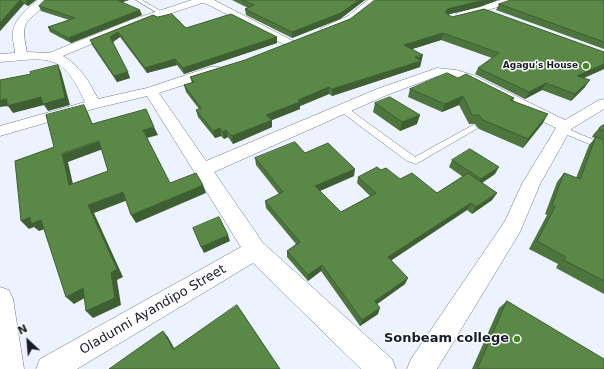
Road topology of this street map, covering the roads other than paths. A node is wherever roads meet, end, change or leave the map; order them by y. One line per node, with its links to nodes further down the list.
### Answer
1 (44, 0): 11 (street)
2 (138, 0): 6 (lane)
3 (374, 0): 9 (street)
4 (511, 0): 5 (street)
5 (483, 10): 7 (street); 8 (street)
6 (161, 13): 9 (street); 12 (street)
7 (497, 15)
8 (450, 18)
9 (302, 40): 10 (street)
10 (277, 49)
11 (22, 56): 12 (street); 13 (street)
12 (52, 56): 17 (street)
13 (0, 58)
14 (226, 66): 15 (street)
15 (151, 91): 17 (street); 23 (street)
16 (604, 103): 20 (street)
17 (93, 104): 21 (street)
18 (343, 109): 19 (lane); 20 (street); 23 (street)
19 (474, 128)
20 (564, 128): 22 (lane); 29 (street)
21 (0, 131)
22 (604, 147)
23 (203, 170): 24 (street)
24 (255, 250): 27 (street, Oladunni Ayandipo Street); 28 (street)
25 (0, 299): 26 (street)
26 (10, 369)
27 (50, 369)
28 (382, 369)
29 (421, 369)

